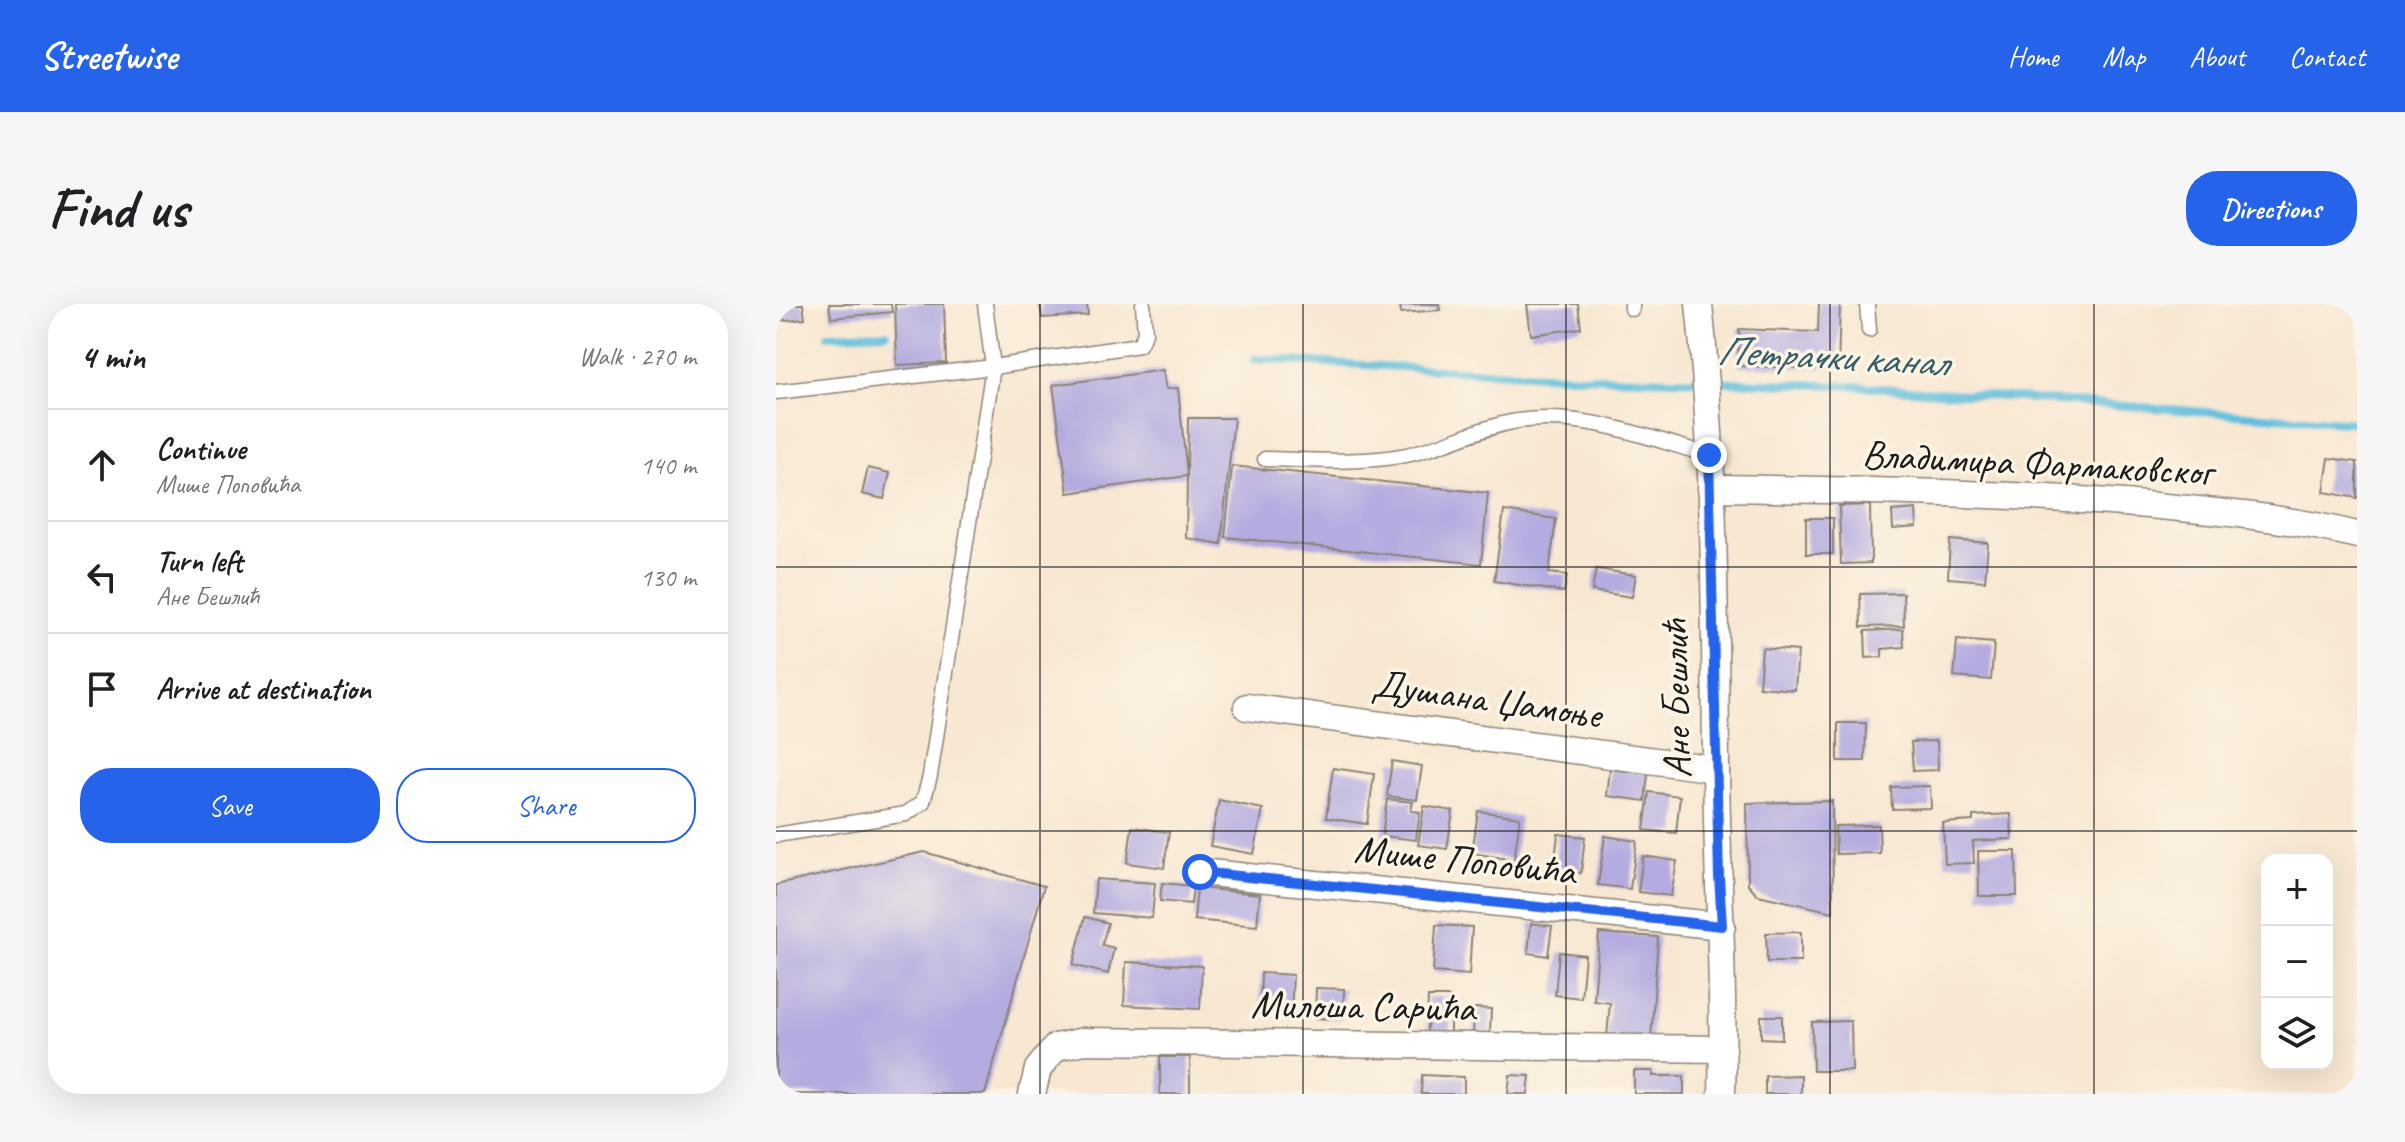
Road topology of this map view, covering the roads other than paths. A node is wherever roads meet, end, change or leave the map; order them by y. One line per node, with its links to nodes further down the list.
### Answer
1 (985, 304): 6 (lane)
2 (1143, 304): 6 (lane)
3 (1699, 304): 8 (street, Ане Бешлић)
4 (1867, 304): 5 (lane)
5 (1869, 330)
6 (993, 367): 7 (lane); 14 (lane)
7 (776, 392)
8 (1709, 455): 9 (lane); 10 (street, Ане Бешлић)
9 (1265, 459)
10 (1711, 488): 11 (street, Владимира Фармаковског); 13 (street, Ане Бешлић)
11 (2357, 535)
12 (1247, 707): 13 (street, Душана Џамоње)
13 (1716, 769): 16 (street, Ане Бешлић)
14 (776, 835)
15 (1200, 872): 16 (street, Мише Поповића)
16 (1722, 926): 17 (street, Ане Бешлић)
17 (1723, 1049): 18 (street, Милоша Сарића); 19 (street, Ане Бешлић)
18 (1032, 1094)
19 (1722, 1094)

